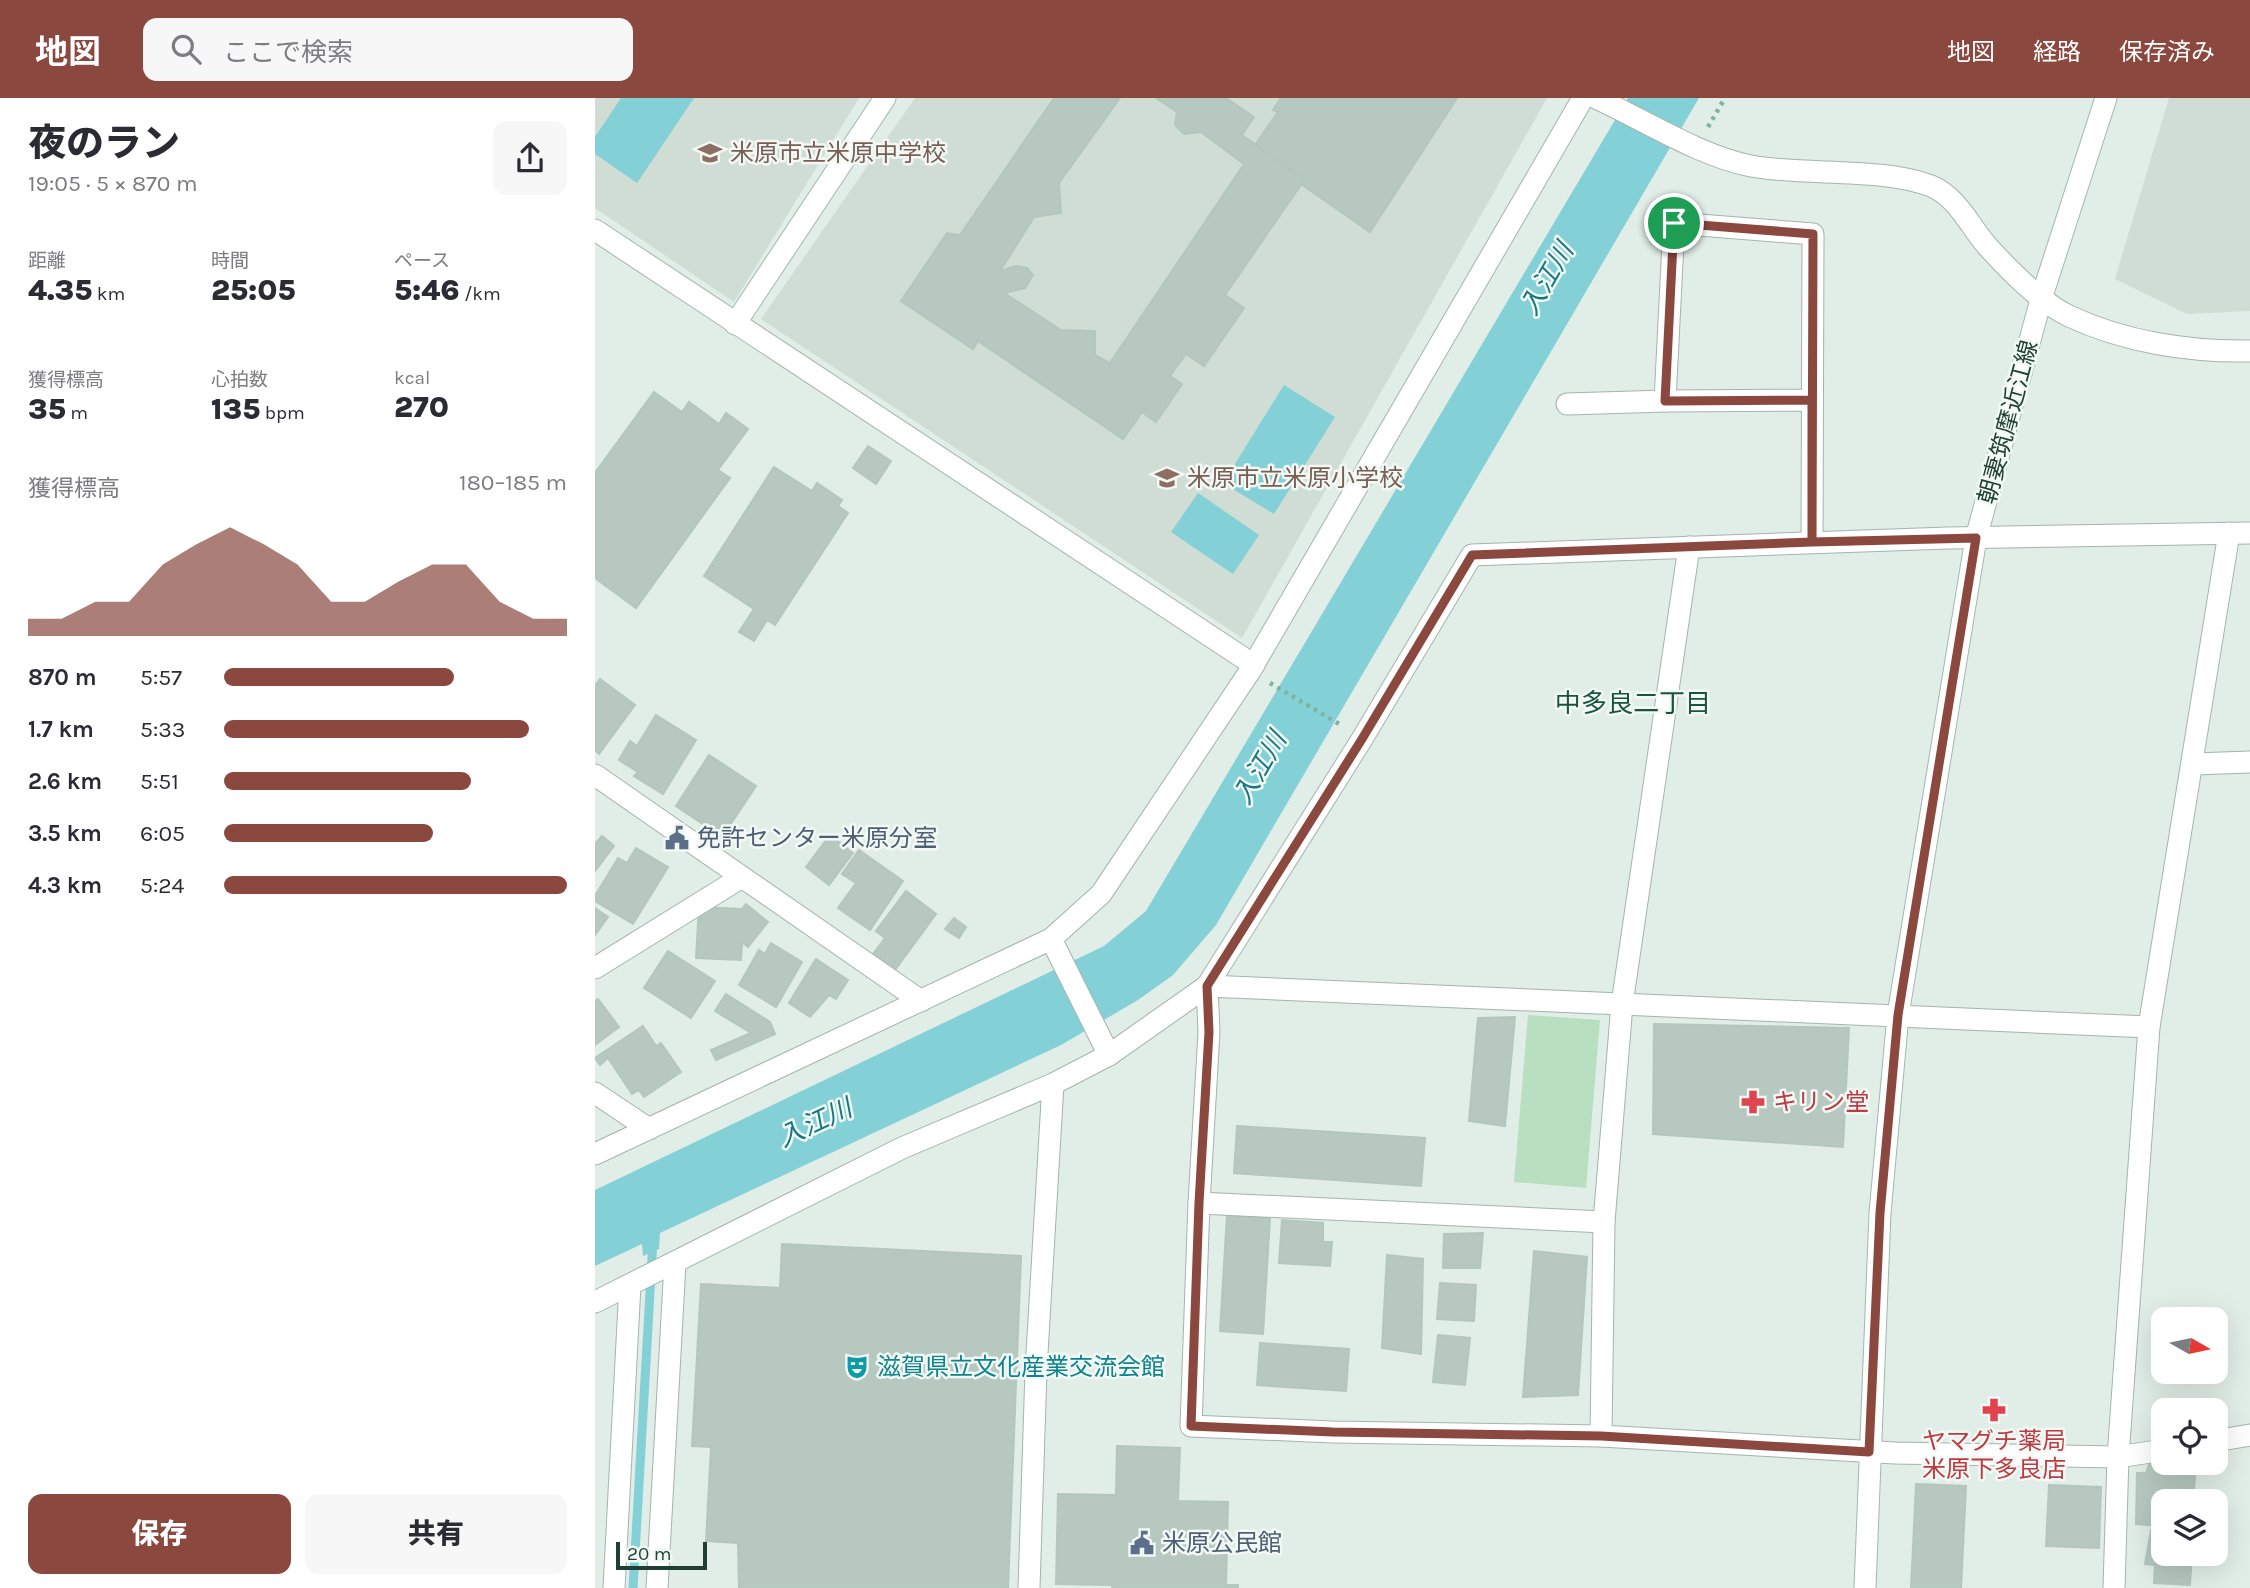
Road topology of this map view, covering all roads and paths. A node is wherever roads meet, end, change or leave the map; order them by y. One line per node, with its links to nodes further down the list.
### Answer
1 (885, 98): 9 (street)
2 (1583, 98): 18 (street)
3 (1725, 98): 6 (path)
4 (2106, 98): 8 (street, 朝妻筑摩近江線)
5 (1601, 100): 6 (street)
6 (1689, 143): 8 (street)
7 (595, 230): 9 (street)
8 (2042, 296): 10 (street); 15 (street, 朝妻筑摩近江線)
9 (735, 324): 18 (street)
10 (2250, 351)
11 (1812, 400): 12 (street); 12 (street); 16 (street)
12 (1665, 401): 13 (street)
13 (1567, 404)
14 (2240, 533): 15 (street); 21 (street)
15 (1976, 538): 16 (street); 29 (street, 朝妻筑摩近江線)
16 (1812, 542): 17 (street)
17 (1689, 547): 26 (street); 28 (street)
18 (1260, 673): 19 (path); 24 (street)
19 (1337, 723)
20 (2250, 762): 21 (street)
21 (2194, 764): 30 (street)
22 (595, 775): 23 (street)
23 (742, 877): 25 (street); 27 (street)
24 (1055, 947): 27 (street); 31 (street)
25 (595, 968)
26 (1207, 986): 28 (street); 31 (street); 36 (street)
27 (921, 1001): 34 (street)
28 (1622, 1004): 29 (street); 37 (street)
29 (1898, 1015): 30 (street); 44 (street, 朝妻筑摩近江線)
30 (2149, 1027): 46 (street)
31 (1109, 1055): 32 (street)
32 (1053, 1084): 38 (street); 49 (street)
33 (595, 1093): 34 (street)
34 (649, 1129): 35 (street)
35 (595, 1154)
36 (1199, 1203): 37 (street); 42 (street)
37 (1604, 1222): 42 (street)
38 (668, 1266): 39 (street); 48 (street)
39 (635, 1282): 40 (street); 47 (street)
40 (595, 1302)
41 (2250, 1435): 43 (street)
42 (1601, 1436): 44 (street)
43 (2228, 1439)
44 (1869, 1452): 46 (street); 50 (street, 朝妻筑摩近江線)
45 (2151, 1452): 46 (street)
46 (2119, 1457): 51 (street)
47 (614, 1588)
48 (657, 1588)
49 (1029, 1588)
50 (1865, 1588)
51 (2114, 1588)

